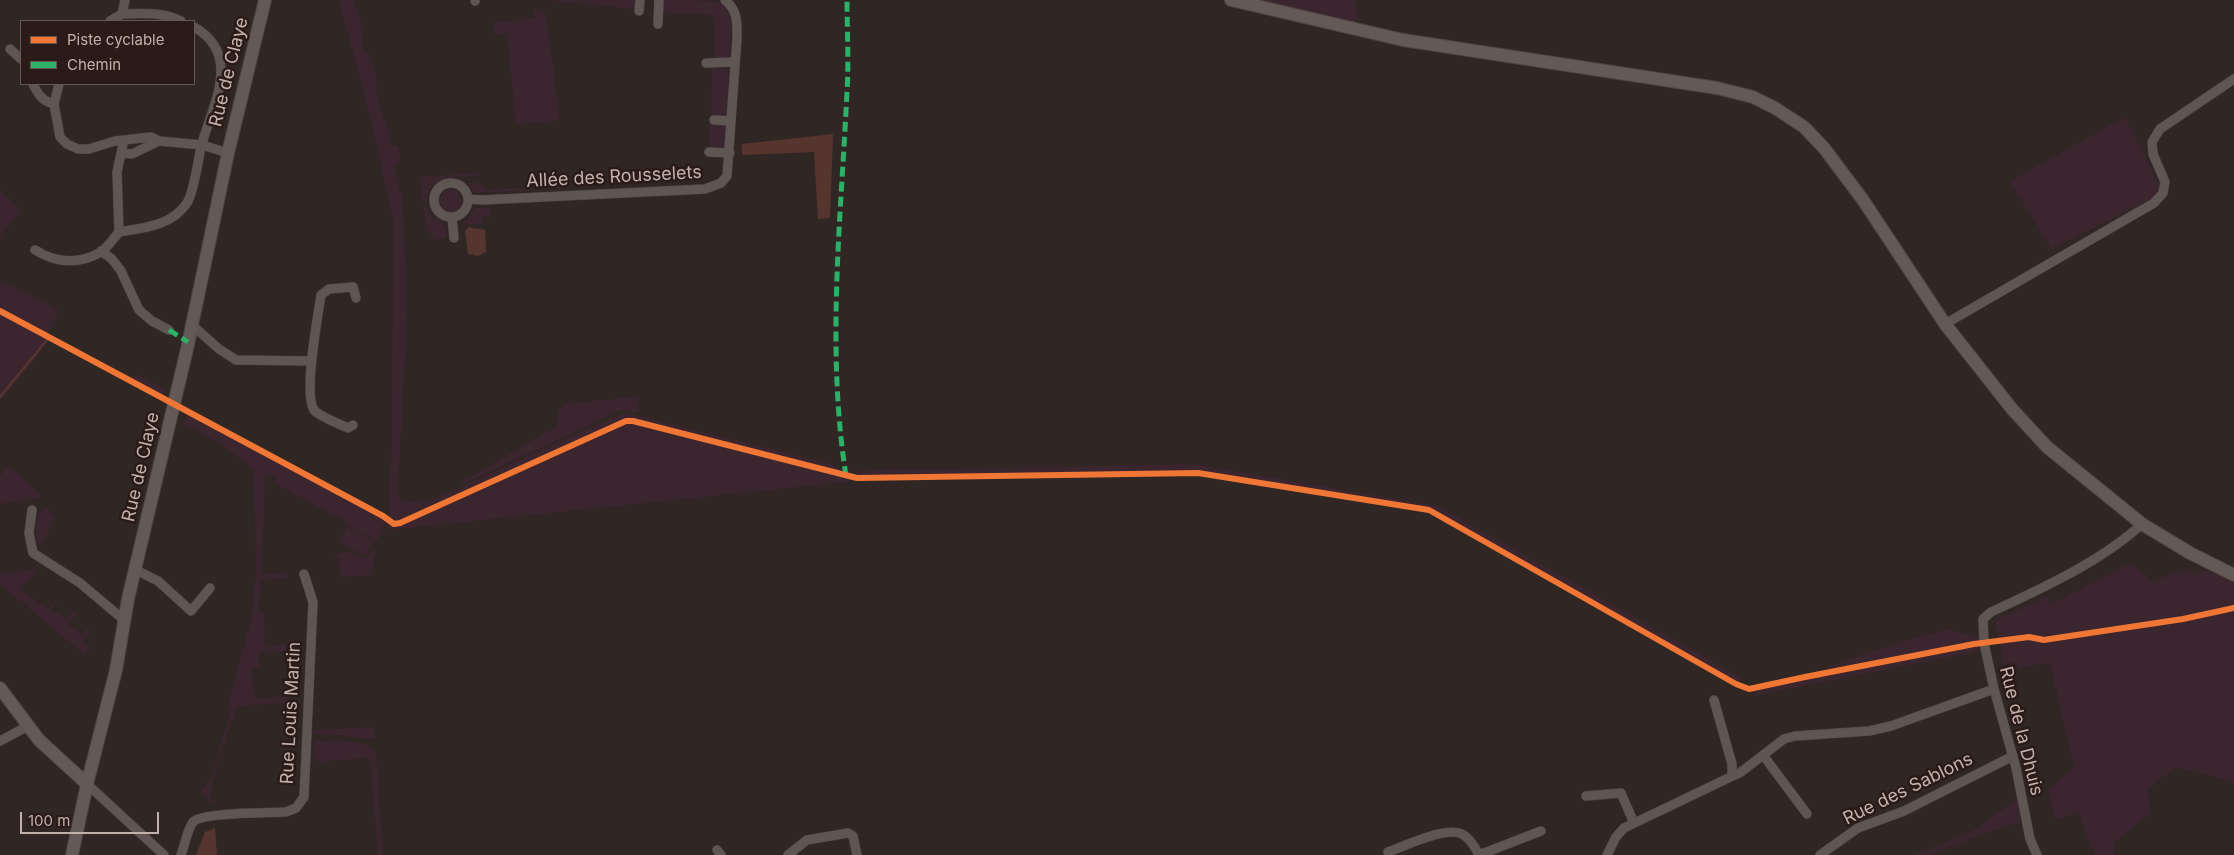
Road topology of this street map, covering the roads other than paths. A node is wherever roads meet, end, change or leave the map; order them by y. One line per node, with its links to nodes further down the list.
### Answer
1 (126, 0): 8 (street)
2 (265, 0): 29 (street, Rue de Claye)
3 (640, 0): 7 (street)
4 (659, 0): 11 (street)
5 (725, 0): 15 (street, Allée des Rousselets)
6 (1231, 0): 37 (street)
7 (639, 11)
8 (122, 14): 9 (street); 10 (street)
9 (112, 20)
10 (179, 20)
11 (658, 24)
12 (195, 28): 25 (street)
13 (10, 49): 14 (street)
14 (20, 58)
15 (735, 62): 16 (street); 22 (street, Allée des Rousselets)
16 (706, 64)
17 (2234, 79): 37 (street)
18 (34, 85): 20 (street)
19 (58, 85): 20 (street)
20 (54, 104): 23 (street)
21 (714, 120): 22 (street)
22 (731, 121): 28 (street, Allée des Rousselets)
23 (124, 140): 24 (street); 27 (street)
24 (159, 141): 25 (street); 27 (street)
25 (202, 145): 29 (street); 32 (street)
26 (710, 152): 28 (street)
27 (121, 153): 32 (street)
28 (730, 153): 30 (street, Allée des Rousselets)
29 (228, 154): 38 (street, Rue de Claye)
30 (468, 199): 31 (street); 31 (street)
31 (452, 217): 33 (street)
32 (119, 232): 35 (street)
33 (454, 238)
34 (35, 250): 35 (street)
35 (101, 251): 39 (street)
36 (356, 298): 40 (street)
37 (1945, 324): 43 (street)
38 (192, 325): 40 (street); 44 (street, Rue de Claye)
39 (170, 330)
40 (311, 361): 41 (street)
41 (353, 425)
42 (32, 510): 48 (street)
43 (2142, 524): 46 (street); 50 (street, Rue de la Dhuis)
44 (136, 570): 47 (street); 48 (street, Rue de Claye)
45 (304, 574): 65 (street, Rue Louis Martin)
46 (2234, 575)
47 (210, 588)
48 (124, 620): 57 (street, Rue de Claye)
49 (0, 688): 52 (street)
50 (1994, 689): 54 (street); 55 (street, Rue de la Dhuis)
51 (1714, 700): 56 (street)
52 (28, 726): 53 (street); 57 (street)
53 (0, 741)
54 (1763, 755): 56 (street); 59 (street)
55 (2013, 756): 70 (street, Rue des Sablons); 71 (street, Rue de la Dhuis)
56 (1732, 776): 60 (street)
57 (88, 784): 63 (street, Rue de Claye); 64 (street)
58 (1586, 796): 60 (street)
59 (1807, 814)
60 (1634, 823): 69 (street)
61 (1541, 831): 68 (street)
62 (1388, 852): 68 (street)
63 (72, 855)
64 (164, 855)
65 (181, 855)
66 (788, 855): 67 (street)
67 (857, 855)
68 (1479, 855)
69 (1607, 855)
70 (1820, 855)
71 (2037, 855)

